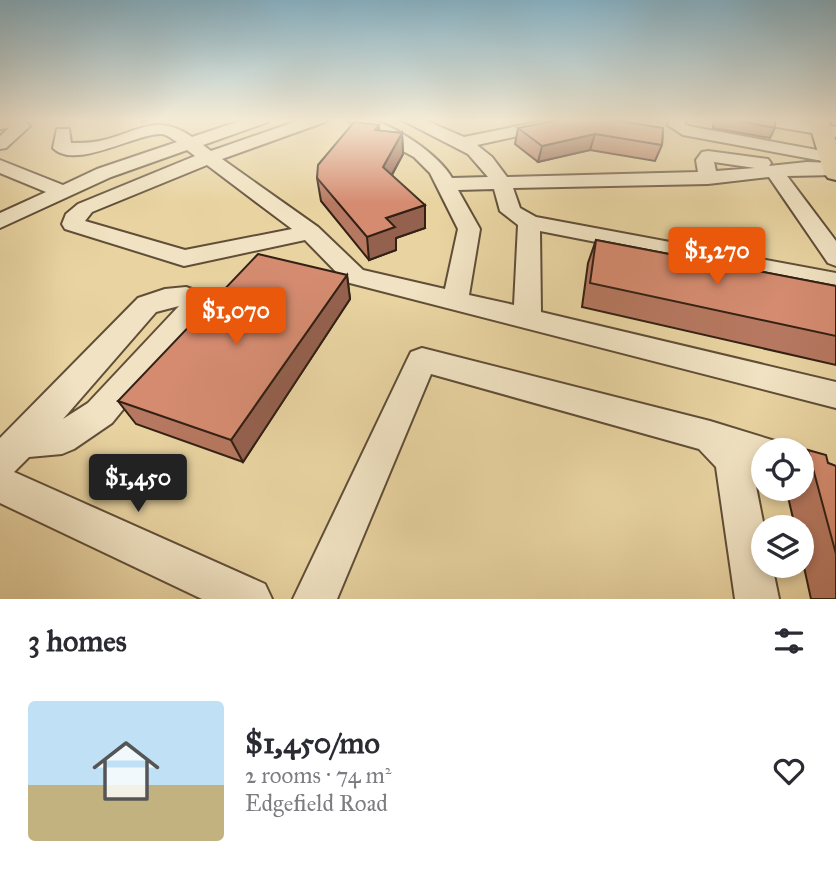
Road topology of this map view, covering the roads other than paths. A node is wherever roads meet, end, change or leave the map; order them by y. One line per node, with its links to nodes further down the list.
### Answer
1 (192, 147): 8 (street)
2 (205, 147): 8 (street)
3 (212, 147): 8 (street)
4 (407, 147): 13 (street)
5 (471, 147): 12 (street)
6 (753, 147): 10 (street)
7 (829, 147): 10 (main road)
8 (197, 151): 14 (street); 17 (street); 17 (street)
9 (0, 166): 14 (street)
10 (834, 167): 11 (street)
11 (785, 171): 12 (street); 18 (street)
12 (502, 183): 13 (street); 16 (street)
13 (445, 184): 20 (street)
14 (61, 191): 15 (street)
15 (0, 221)
16 (529, 222): 19 (street); 21 (street)
17 (310, 232): 20 (street)
18 (836, 258)
19 (836, 281)
20 (455, 301): 21 (street)
21 (527, 319): 22 (street)
22 (836, 396)
23 (710, 436): 24 (street); 29 (street); 30 (street)
24 (751, 449)
25 (11, 451): 25 (street)
26 (0, 484): 27 (street)
27 (201, 589): 28 (street)
28 (250, 599)
29 (315, 599)
30 (757, 599)

